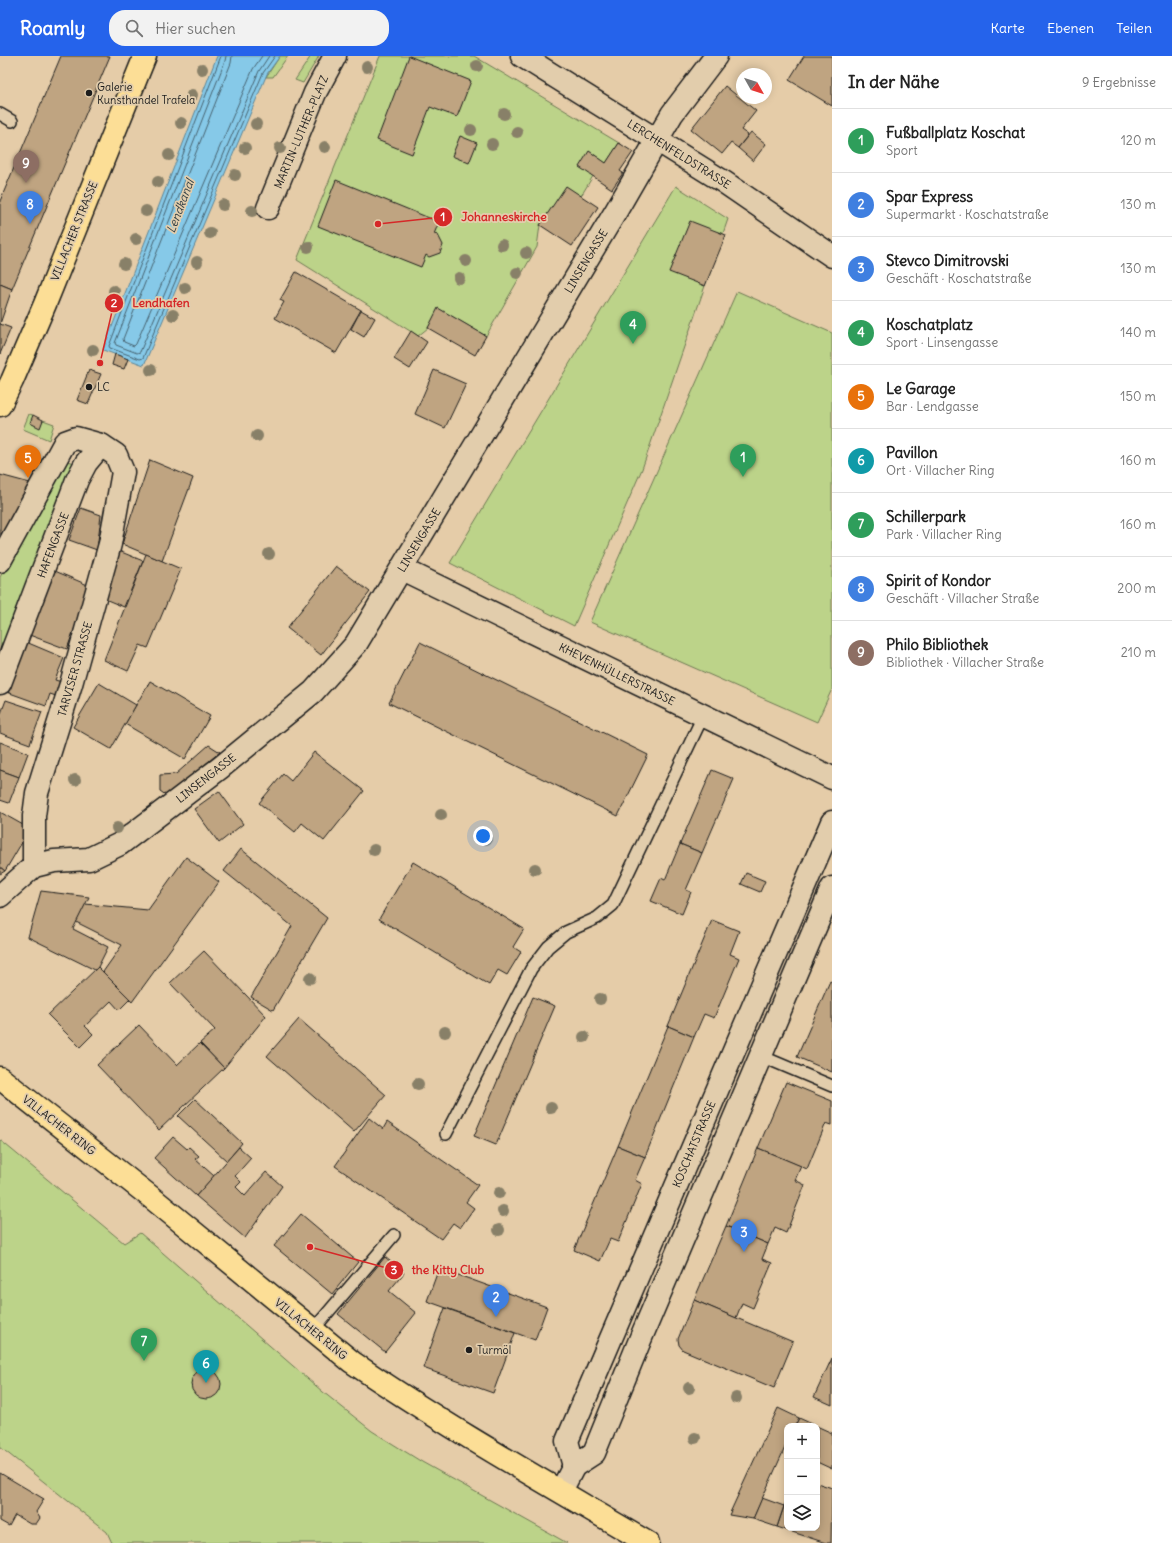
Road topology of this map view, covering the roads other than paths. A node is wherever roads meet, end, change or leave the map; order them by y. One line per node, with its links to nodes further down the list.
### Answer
1 (145, 56): 10 (main road, VILLACHER STRASSE)
2 (335, 56): 8 (street, MARTIN-LUTHER-PLATZ)
3 (522, 56): 7 (street, LERCHENFELDSTRASSE)
4 (716, 56): 7 (street, LINSENGASSE)
5 (0, 114): 6 (lane)
6 (12, 121)
7 (657, 140): 9 (street, LERCHENFELDSTRASSE); 13 (street, LINSENGASSE)
8 (268, 208)
9 (832, 256)
10 (0, 405)
11 (101, 445): 12 (street); 14 (street, HAFENGASSE); 18 (street, TARVISER STRASSE)
12 (0, 561)
13 (402, 569): 15 (street, KHEVENHÜLLERSTRASSE); 18 (street, LINSENGASSE)
14 (0, 683)
15 (703, 716): 16 (street, KHEVENHÜLLERSTRASSE); 24 (lane)
16 (832, 778)
17 (832, 822): 27 (street, KOSCHATSTRASSE)
18 (34, 866): 20 (street, LINSENGASSE)
19 (832, 888): 21 (street)
20 (0, 896)
21 (761, 1056): 23 (lane); 27 (street)
22 (0, 1078): 26 (main road, VILLACHER RING)
23 (832, 1086)
24 (446, 1134)
25 (394, 1235): 26 (lane)
26 (313, 1330): 28 (main road, VILLACHER RING)
27 (574, 1466): 28 (street)
28 (561, 1491): 29 (main road, VILLACHER RING)
29 (648, 1543)

